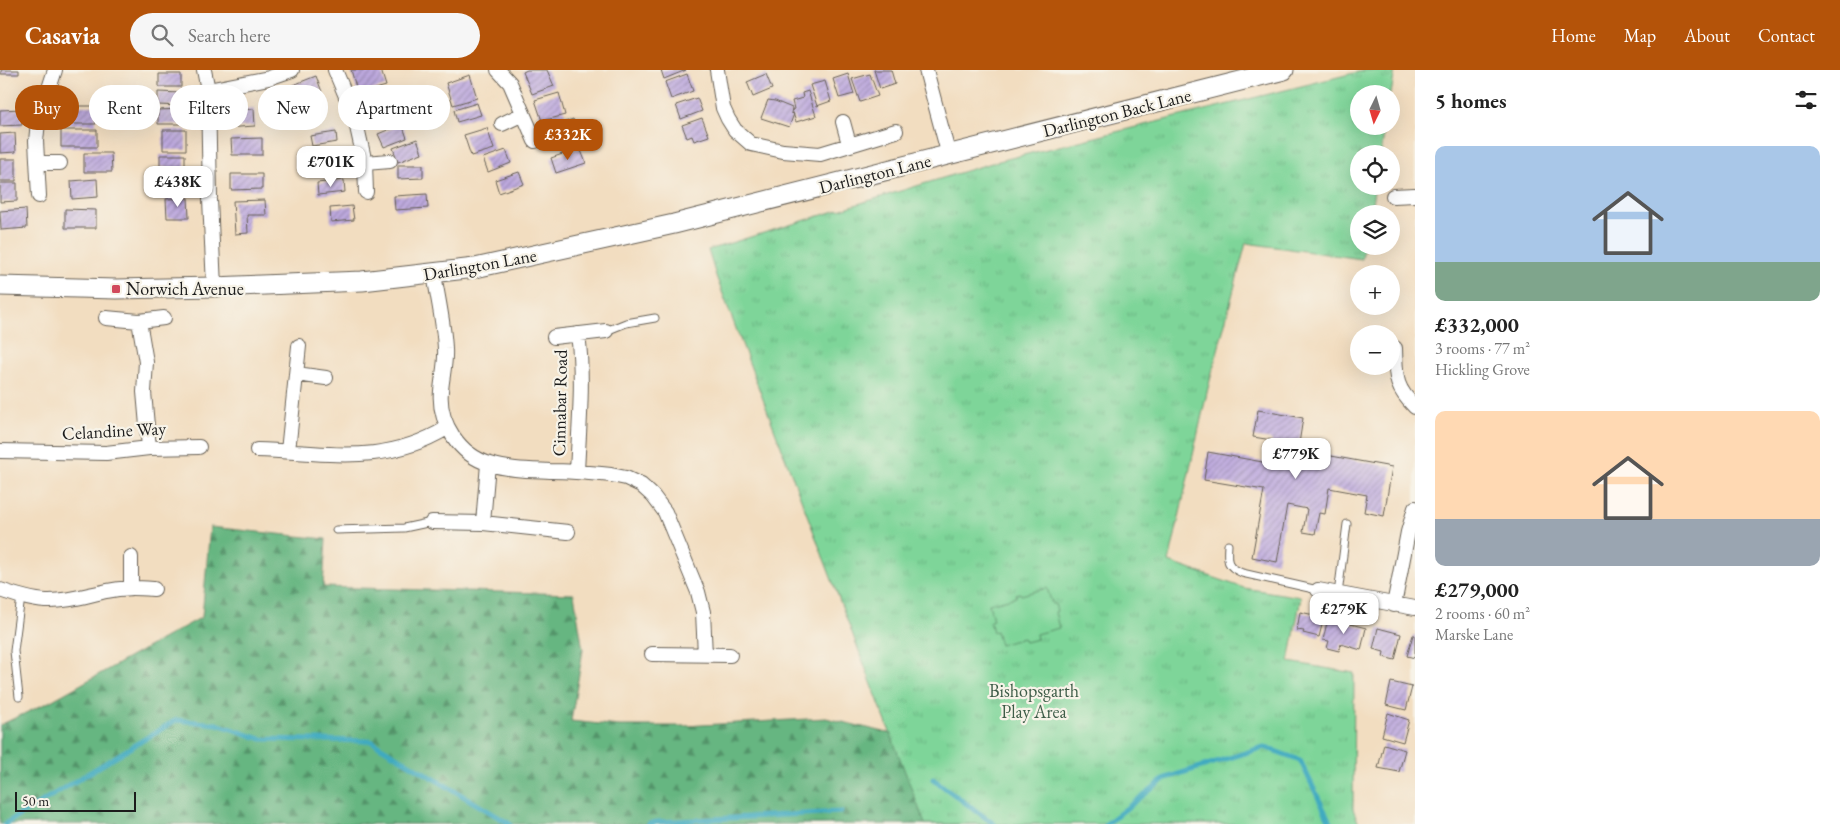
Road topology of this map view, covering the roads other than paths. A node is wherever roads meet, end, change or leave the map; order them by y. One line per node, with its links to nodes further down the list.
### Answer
1 (55, 70): 20 (street)
2 (204, 70): 9 (street)
3 (292, 70): 10 (street)
4 (335, 70): 22 (street)
5 (498, 70): 11 (street)
6 (716, 70): 17 (street)
7 (926, 70): 18 (street)
8 (1284, 70): 18 (street, Darlington Back Lane)
9 (207, 85)
10 (233, 85)
11 (523, 114): 13 (street); 16 (street)
12 (843, 122): 17 (street)
13 (502, 124)
14 (209, 130): 29 (street)
15 (896, 131): 17 (street)
16 (535, 141)
17 (849, 144)
18 (949, 156): 27 (street, Darlington Lane)
19 (390, 161): 22 (street)
20 (37, 163): 21 (street); 25 (street)
21 (60, 163)
22 (365, 163): 23 (street)
23 (366, 192)
24 (1415, 195): 26 (street)
25 (39, 196)
26 (1393, 196)
27 (434, 274): 29 (street, Darlington Lane); 42 (street)
28 (0, 286): 29 (street, Darlington Lane)
29 (214, 288)
30 (106, 318): 33 (street)
31 (164, 318): 33 (street)
32 (655, 318): 34 (lane)
33 (139, 321): 44 (street)
34 (606, 331): 35 (street, Cinnabar Road)
35 (578, 334): 36 (street, Cinnabar Road); 49 (street, Cinnabar Road)
36 (554, 337)
37 (300, 346): 38 (street)
38 (296, 374): 40 (street); 47 (street)
39 (1396, 375): 41 (street)
40 (326, 378)
41 (1415, 408)
42 (447, 428): 47 (street); 48 (street)
43 (199, 447): 44 (street, Celandine Way)
44 (149, 448): 46 (street, Celandine Way)
45 (257, 450): 47 (street)
46 (0, 451)
47 (288, 451)
48 (488, 464): 49 (street); 52 (street)
49 (577, 472): 67 (street)
50 (1415, 508): 64 (street)
51 (432, 522): 52 (street); 54 (lane)
52 (483, 522): 55 (street)
53 (1346, 524): 62 (lane)
54 (336, 530)
55 (568, 532)
56 (1228, 545): 61 (lane)
57 (131, 557): 58 (street)
58 (131, 587): 59 (street); 63 (street)
59 (154, 589)
60 (0, 590): 63 (street)
61 (1318, 590): 62 (street)
62 (1338, 595): 64 (street)
63 (21, 597): 69 (lane)
64 (1394, 605): 65 (street)
65 (1415, 608)
66 (652, 654): 67 (street)
67 (705, 655): 68 (street)
68 (730, 655)
69 (19, 697)

